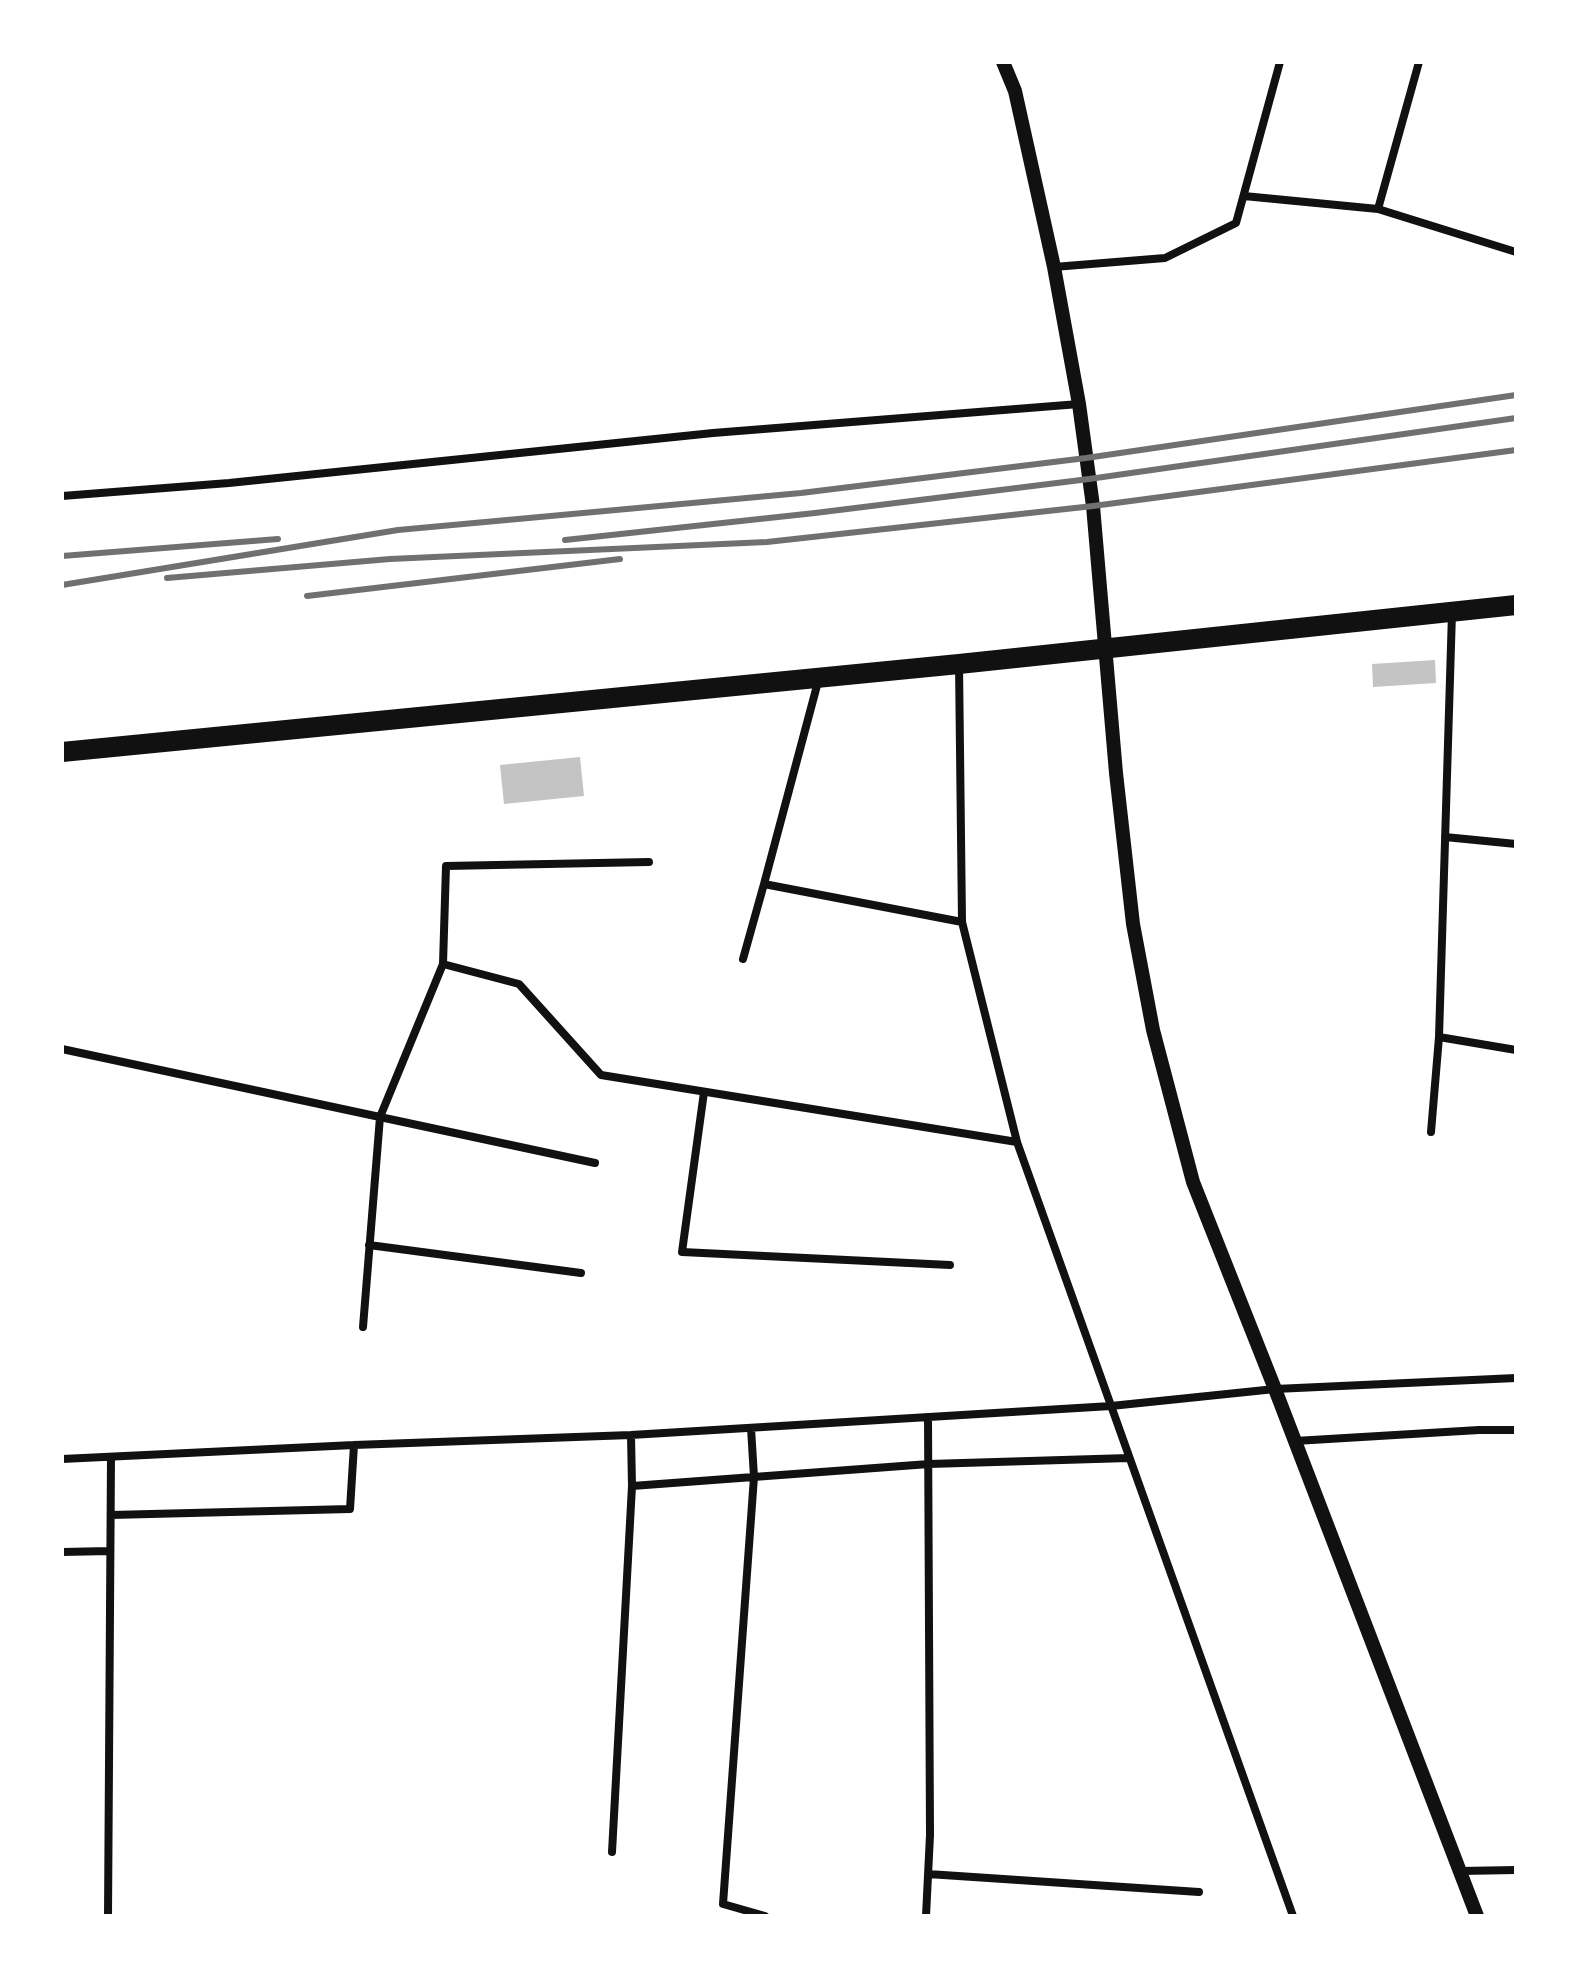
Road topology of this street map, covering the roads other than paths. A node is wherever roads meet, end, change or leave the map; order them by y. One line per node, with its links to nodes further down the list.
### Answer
1 (1003, 62): 7 (street)
2 (1280, 62): 4 (street)
3 (1419, 62): 5 (street)
4 (1244, 196): 5 (street); 7 (street)
5 (1378, 209): 6 (street)
6 (1516, 252)
7 (1054, 267): 8 (street)
8 (1079, 404): 9 (street); 12 (street)
9 (62, 496)
10 (1516, 605): 11 (main road)
11 (1452, 611): 12 (main road); 16 (street)
12 (1106, 648): 13 (main road); 36 (street)
13 (959, 664): 14 (main road); 20 (street)
14 (819, 678): 15 (main road); 19 (street)
15 (62, 752)
16 (1445, 837): 17 (street); 23 (street)
17 (1516, 844)
18 (649, 862): 22 (street)
19 (764, 884): 20 (street); 21 (street)
20 (962, 922): 29 (street)
21 (743, 959)
22 (443, 964): 26 (street); 27 (street)
23 (1439, 1037): 25 (street); 28 (street)
24 (62, 1049): 27 (street)
25 (1516, 1050)
26 (704, 1092): 29 (street); 32 (street)
27 (380, 1117): 30 (street); 31 (street)
28 (1431, 1132)
29 (1017, 1142): 37 (street)
30 (595, 1163)
31 (369, 1245): 33 (street); 34 (street)
32 (950, 1265)
33 (581, 1273)
34 (363, 1327)
35 (1516, 1378): 36 (street)
36 (1275, 1389): 37 (street); 42 (street)
37 (1111, 1406): 38 (street); 45 (street)
38 (928, 1417): 39 (street); 47 (street)
39 (751, 1428): 41 (street); 48 (street)
40 (1516, 1430): 42 (street)
41 (631, 1435): 43 (street); 49 (street)
42 (1295, 1441): 55 (street)
43 (354, 1445): 44 (street); 50 (street)
44 (111, 1457): 46 (street); 50 (street)
45 (1129, 1458): 47 (street); 62 (street)
46 (62, 1459)
47 (929, 1464): 48 (street); 56 (street)
48 (754, 1477): 49 (street); 58 (street)
49 (632, 1486): 53 (street)
50 (111, 1515): 51 (street)
51 (110, 1551): 52 (street); 59 (street)
52 (62, 1552)
53 (612, 1852)
54 (1516, 1870): 55 (street)
55 (1460, 1871): 63 (street)
56 (928, 1874): 57 (street); 61 (street)
57 (1199, 1892)
58 (752, 1914): 60 (street)
59 (108, 1916)
60 (765, 1916)
61 (926, 1916)
62 (1293, 1916)
63 (1477, 1916)

